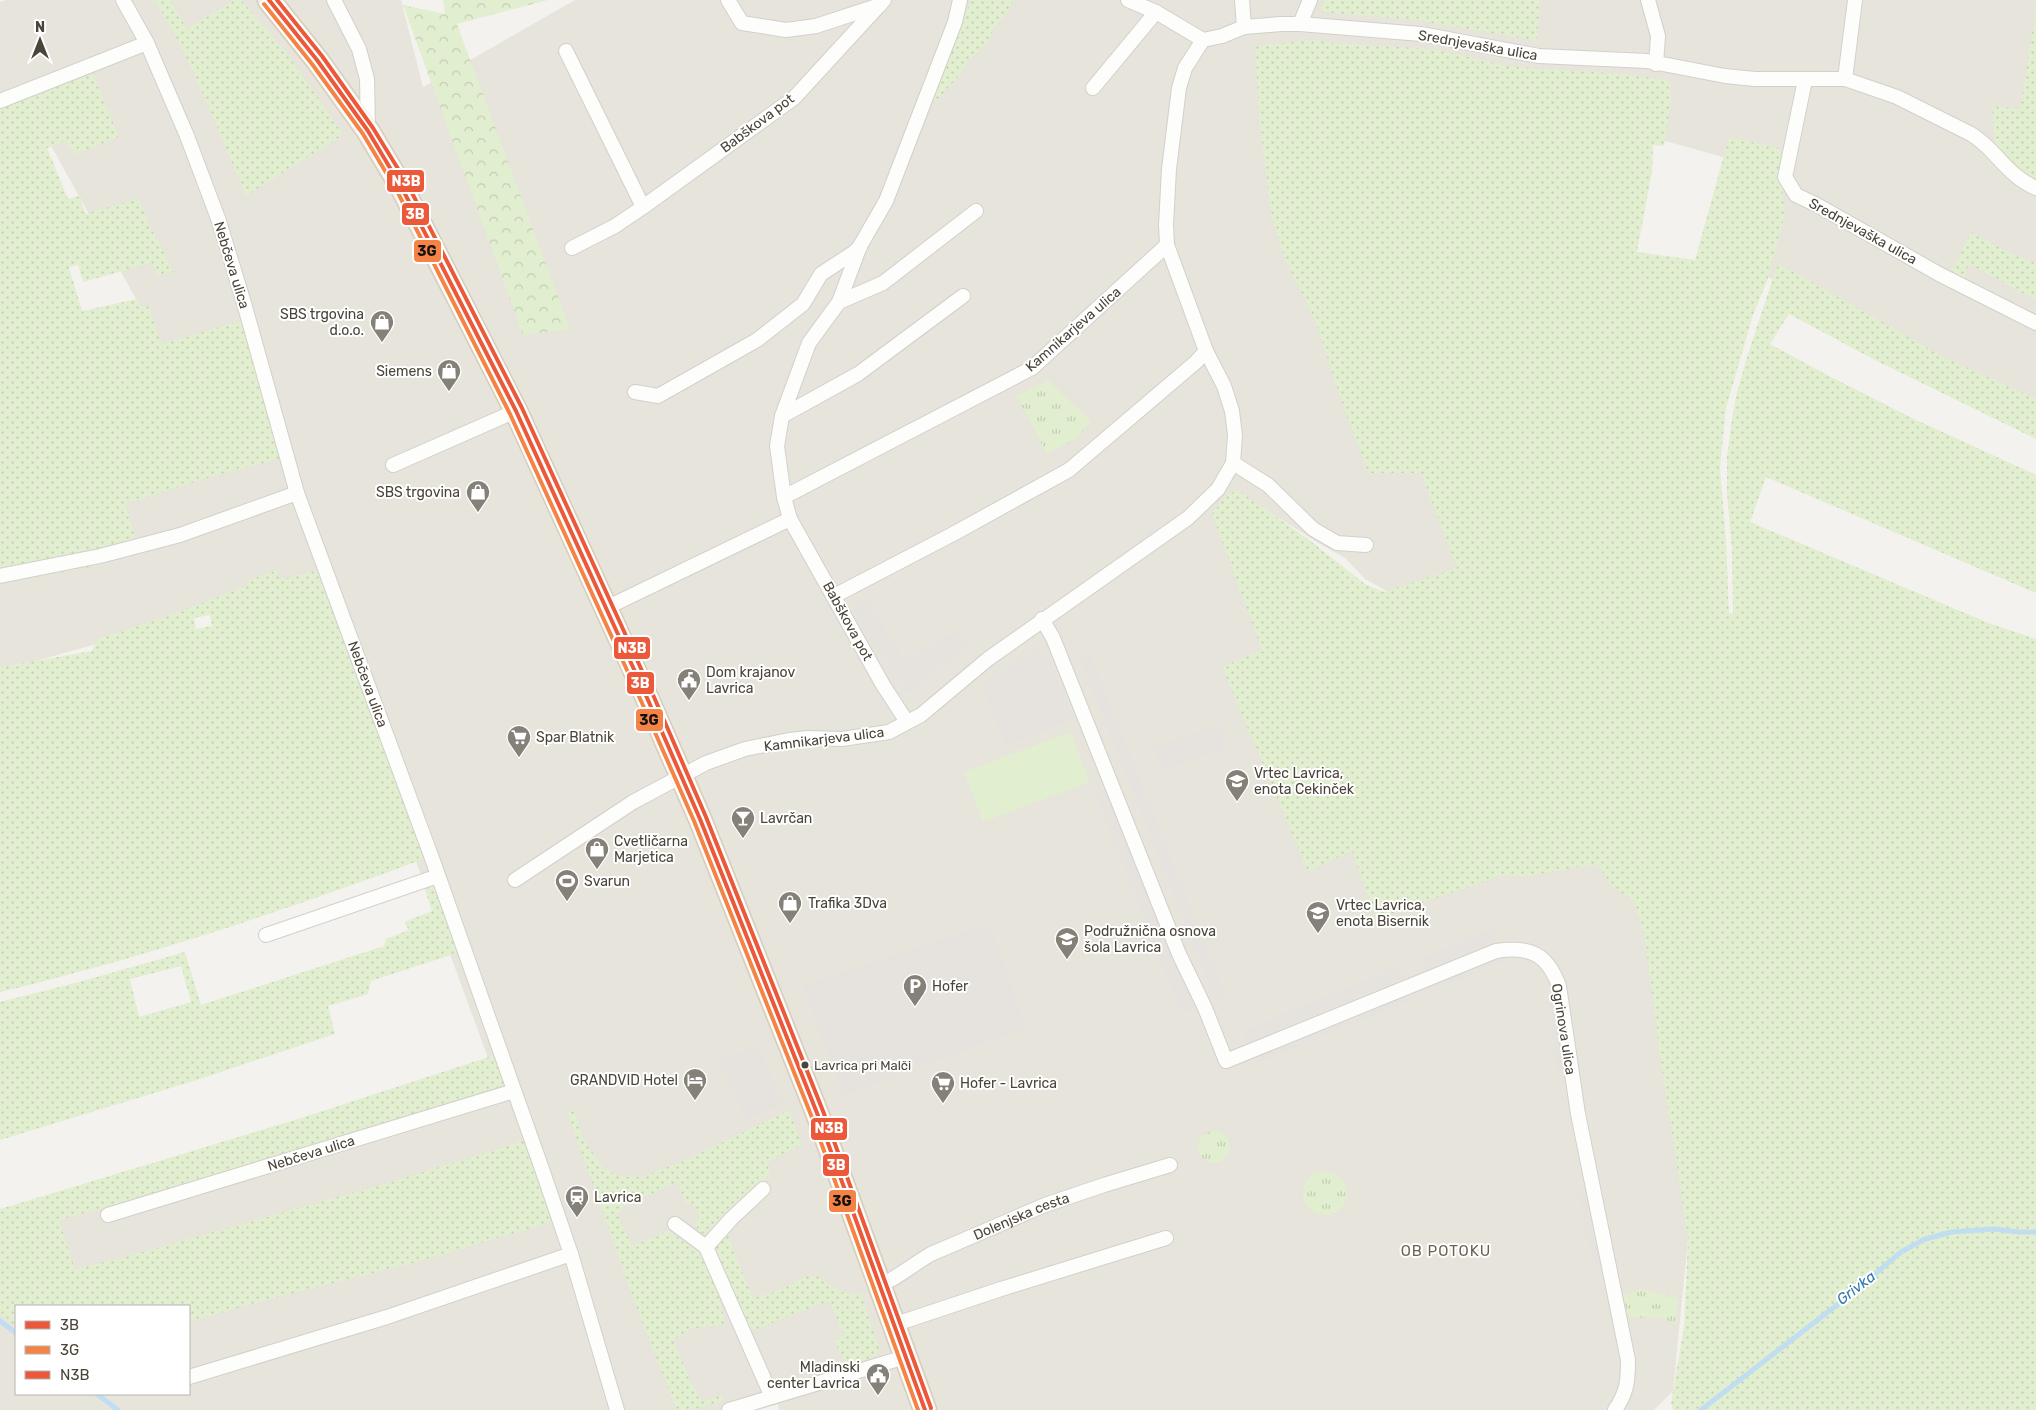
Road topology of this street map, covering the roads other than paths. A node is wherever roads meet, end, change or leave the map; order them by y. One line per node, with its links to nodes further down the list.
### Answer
1 (123, 0): 16 (street, Nebčeva ulica)
2 (269, 0): 23 (main road)
3 (334, 0): 23 (street)
4 (728, 0): 11 (street, Babškova pot)
5 (960, 0): 28 (street, Babškova pot)
6 (1128, 0): 12 (street)
7 (1242, 0): 14 (street)
8 (1310, 0): 13 (street)
9 (1648, 0): 18 (street)
10 (1855, 0): 20 (street)
11 (882, 2): 25 (street, Babškova pot)
12 (1156, 12): 15 (street); 21 (street)
13 (1300, 24): 14 (street, Srednjevaška ulica); 18 (street, Srednjevaška ulica)
14 (1244, 27): 15 (street, Srednjevaška ulica)
15 (1203, 40): 27 (street, Kamnikarjeva ulica)
16 (147, 43): 22 (street); 39 (street, Nebčeva ulica)
17 (566, 51): 25 (street)
18 (1656, 64): 19 (street, Srednjevaška ulica)
19 (1805, 80): 20 (street, Srednjevaška ulica); 32 (street, Srednjevaška ulica)
20 (1845, 80): 24 (street, Srednjevaška ulica)
21 (1093, 88)
22 (0, 101)
23 (368, 132): 35 (main road)
24 (2036, 188)
25 (643, 208): 29 (street, Babškova pot)
26 (976, 211): 31 (street)
27 (1167, 245): 33 (street, Kamnikarjeva ulica); 40 (street, Kamnikarjeva ulica)
28 (860, 246): 31 (street, Babškova pot); 34 (street, Babškova pot)
29 (572, 248)
30 (963, 296): 36 (street)
31 (839, 302): 36 (street, Babškova pot)
32 (2036, 323)
33 (1206, 351): 37 (street, Kamnikarjeva ulica); 44 (street)
34 (635, 392)
35 (516, 411): 38 (street); 45 (main road)
36 (782, 416): 40 (street, Babškova pot)
37 (1232, 463): 42 (street); 46 (street, Kamnikarjeva ulica)
38 (393, 465)
39 (297, 493): 43 (street); 49 (street, Nebčeva ulica)
40 (784, 497): 41 (street, Babškova pot)
41 (790, 519): 44 (street, Babškova pot); 45 (street)
42 (1366, 545)
43 (0, 576)
44 (834, 596): 47 (street, Babškova pot)
45 (606, 608): 48 (main road)
46 (1042, 619): 47 (street, Kamnikarjeva ulica); 68 (street, Ogrinova ulica)
47 (908, 722): 48 (street, Kamnikarjeva ulica)
48 (680, 776): 50 (street, Kamnikarjeva ulica); 60 (main road)
49 (438, 876): 51 (street); 52 (street, Nebčeva ulica)
50 (514, 880)
51 (266, 935)
52 (514, 1091): 55 (street, Nebčeva ulica); 59 (street, Nebčeva ulica)
53 (1170, 1166): 60 (street, Dolenjska cesta)
54 (763, 1189): 58 (street)
55 (108, 1215)
56 (675, 1224): 58 (street)
57 (1166, 1238): 61 (street)
58 (706, 1247): 64 (street)
59 (571, 1254): 63 (street); 65 (street, Nebčeva ulica)
60 (879, 1286): 61 (main road)
61 (892, 1325): 62 (main road)
62 (905, 1357): 64 (street); 67 (main road)
63 (190, 1377)
64 (772, 1397): 66 (street)
65 (617, 1410)
66 (729, 1410)
67 (925, 1410)
68 (1615, 1410)

